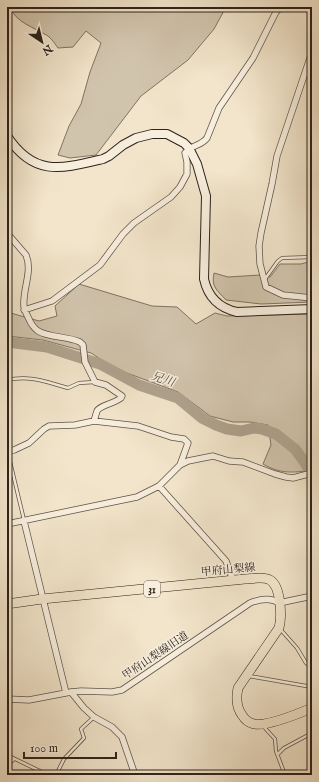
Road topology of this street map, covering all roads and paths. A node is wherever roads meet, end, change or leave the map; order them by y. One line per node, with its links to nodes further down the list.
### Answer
1 (281, 7): 6 (street)
2 (309, 7): 3 (street)
3 (312, 12)
4 (312, 52): 9 (street)
5 (7, 136): 6 (street)
6 (189, 148): 11 (street); 12 (street)
7 (7, 233): 12 (street)
8 (312, 257): 9 (lane)
9 (264, 281): 10 (street)
10 (312, 298)
11 (312, 308)
12 (24, 310): 14 (street)
13 (7, 380): 14 (lane)
14 (95, 382): 15 (street)
15 (94, 421): 16 (street); 17 (street)
16 (7, 451): 20 (lane)
17 (180, 465): 18 (street); 19 (street)
18 (312, 473)
19 (159, 486): 20 (street); 22 (street)
20 (24, 521): 21 (street); 24 (street)
21 (7, 524)
22 (233, 580): 24 (main road, 甲府山梨線 / 31); 25 (main road, 甲府山梨線 / 31)
23 (312, 596): 25 (street)
24 (42, 599): 26 (main road, 甲府山梨線 / 31); 31 (street)
25 (279, 603): 27 (main road, 甲府山梨線 / 31); 31 (street, 甲府山梨線旧道)
26 (7, 604)
27 (279, 628): 28 (lane); 29 (main road)
28 (312, 668)
29 (246, 676): 30 (lane); 35 (main road)
30 (312, 687)
31 (68, 693): 32 (street, 甲府山梨線旧道); 34 (street)
32 (7, 699)
33 (312, 708): 35 (main road)
34 (94, 717): 43 (lane); 44 (street)
35 (262, 725): 38 (lane)
36 (312, 733): 38 (lane)
37 (7, 753): 39 (lane)
38 (278, 754): 45 (lane)
39 (14, 758): 40 (lane); 42 (lane)
40 (7, 766)
41 (312, 774): 46 (street)
42 (48, 775)
43 (56, 775)
44 (135, 775)
45 (285, 775)
46 (304, 775)

